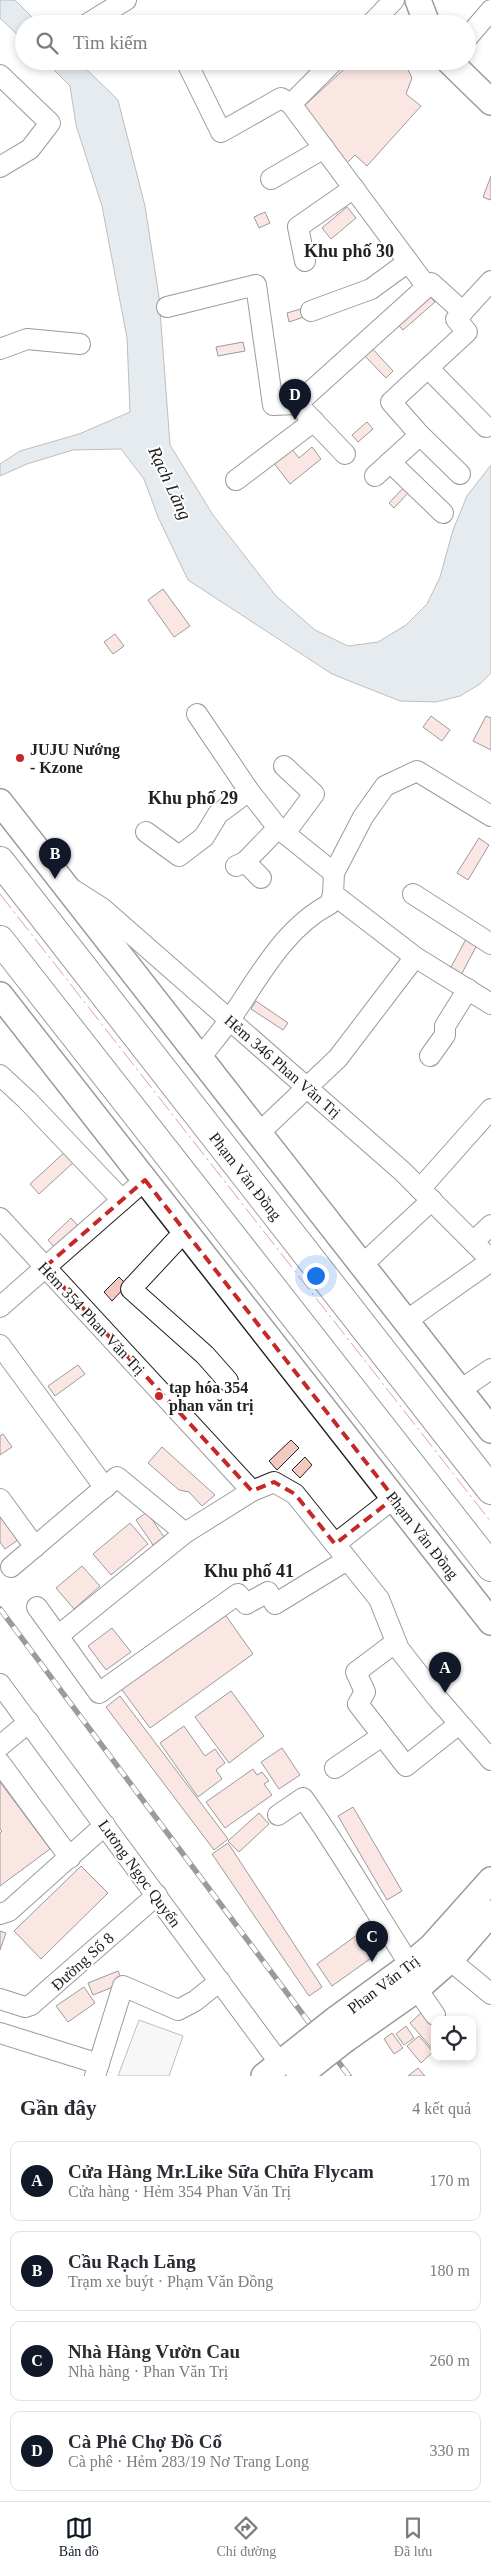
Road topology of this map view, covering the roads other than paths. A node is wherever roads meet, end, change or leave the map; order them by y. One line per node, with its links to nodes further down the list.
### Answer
1 (126, 0): 5 (street)
2 (394, 0): 6 (street)
3 (418, 0): 7 (main road)
4 (491, 10): 8 (street)
5 (102, 15)
6 (380, 15)
7 (424, 15)
8 (476, 28)
9 (190, 70): 14 (street)
10 (325, 70): 14 (street)
11 (458, 70): 13 (main road)
12 (0, 74): 16 (street)
13 (491, 102)
14 (291, 104): 15 (street)
15 (324, 148): 17 (street); 18 (street)
16 (0, 167)
17 (271, 178)
18 (354, 188): 19 (street); 20 (street)
19 (305, 261)
20 (408, 262): 22 (street); 24 (street)
21 (491, 281): 25 (street)
22 (427, 287): 25 (street); 29 (street)
23 (167, 307): 29 (street)
24 (311, 311)
25 (463, 312): 28 (street)
26 (80, 344): 27 (street)
27 (0, 349)
28 (428, 368): 31 (street); 32 (street)
29 (297, 404): 30 (street)
30 (314, 421): 33 (street); 37 (street)
31 (486, 427)
32 (420, 436): 34 (street); 35 (street)
33 (345, 454)
34 (390, 462): 36 (street); 38 (street)
35 (460, 474)
36 (375, 476)
37 (236, 480)
38 (443, 513)
39 (197, 714): 41 (street)
40 (284, 766): 44 (street)
41 (249, 792): 44 (street); 45 (street)
42 (0, 802): 49 (main road)
43 (491, 816): 47 (street)
44 (282, 831): 47 (street); 48 (street)
45 (146, 832)
46 (0, 862): 84 (highway, Phạm Văn Đồng)
47 (334, 873): 50 (street)
48 (261, 878)
49 (64, 884): 59 (street, Hẻm 346 Phan Văn Trị); 61 (main road)
50 (333, 894): 54 (street); 59 (street)
51 (413, 894): 53 (street)
52 (0, 940): 55 (highway)
53 (491, 944)
54 (415, 957): 56 (street); 63 (street)
55 (31, 980): 57 (main road); 88 (highway)
56 (468, 989): 58 (street); 60 (street)
57 (1, 998): 66 (main road, Phạm Văn Đồng)
58 (491, 1004)
59 (230, 1020): 61 (street); 63 (street, Hẻm 346 Phan Văn Trị)
60 (430, 1056)
61 (200, 1058): 65 (main road)
62 (0, 1075): 68 (street)
63 (308, 1088): 65 (street); 67 (street, Hẻm 346 Phan Văn Trị)
64 (491, 1109): 67 (street)
65 (259, 1133): 74 (main road)
66 (145, 1180): 68 (street); 71 (main road, Phạm Văn Đồng)
67 (426, 1195): 72 (street, Hẻm 346 Phan Văn Trị); 74 (street)
68 (122, 1200): 75 (street)
69 (0, 1218): 75 (street, Hẻm 354 Phan Văn Trị)
70 (491, 1225): 72 (street)
71 (185, 1231): 80 (street); 86 (main road, Phạm Văn Đồng)
72 (473, 1242): 73 (street, Hẻm 346 Phan Văn Trị)
73 (491, 1260): 77 (street)
74 (362, 1265): 77 (main road)
75 (45, 1267): 76 (street); 85 (street, Hẻm 354 Phan Văn Trị)
76 (0, 1307)
77 (406, 1321): 81 (main road)
78 (0, 1345): 83 (street)
79 (491, 1369): 81 (street)
80 (228, 1381)
81 (460, 1390): 82 (main road)
82 (491, 1430)
83 (105, 1488): 89 (street); 91 (street)
84 (491, 1490)
85 (252, 1491): 89 (street); 92 (street)
86 (394, 1498): 90 (main road, Phạm Văn Đồng); 92 (street)
87 (0, 1499): 91 (street)
88 (452, 1518): 90 (main road); 93 (highway)
89 (185, 1533): 97 (street)
90 (426, 1540): 96 (main road, Phạm Văn Đồng)
91 (35, 1547): 94 (street)
92 (341, 1552): 97 (street); 98 (street)
93 (491, 1567)
94 (10, 1568)
95 (37, 1608): 97 (street)
96 (491, 1622)
97 (59, 1636)
98 (396, 1642): 101 (street); 102 (street)
99 (0, 1684): 100 (street, Lương Ngọc Quyến)
100 (29, 1722): 103 (street); 108 (street, Lương Ngọc Quyến)
101 (459, 1724): 102 (street); 104 (street)
102 (382, 1736): 106 (street)
103 (0, 1746)
104 (491, 1760)
105 (0, 1763): 109 (street)
106 (335, 1768)
107 (278, 1815): 115 (street)
108 (105, 1825): 109 (street); 111 (street, Lương Ngọc Quyến)
109 (70, 1858): 113 (street)
110 (491, 1880): 114 (main road, Phan Văn Trị)
111 (157, 1896): 116 (street, Lương Ngọc Quyến); 119 (street, Đường Số 8)
112 (491, 1913): 114 (main road, Phan Văn Trị)
113 (0, 1914)
114 (441, 1952): 115 (main road, Phan Văn Trị); 117 (main road, Phan Văn Trị); 118 (street)
115 (410, 1965): 121 (main road, Phan Văn Trị)
116 (220, 1982): 123 (street); 124 (street, Lương Ngọc Quyến)
117 (417, 1989): 120 (street); 121 (main road, Phan Văn Trị)
118 (491, 1994)
119 (0, 1999)
120 (435, 2015)
121 (341, 2029): 124 (main road, Phan Văn Trị, bridge)
122 (0, 2033): 123 (street)
123 (97, 2070)
124 (281, 2071)

